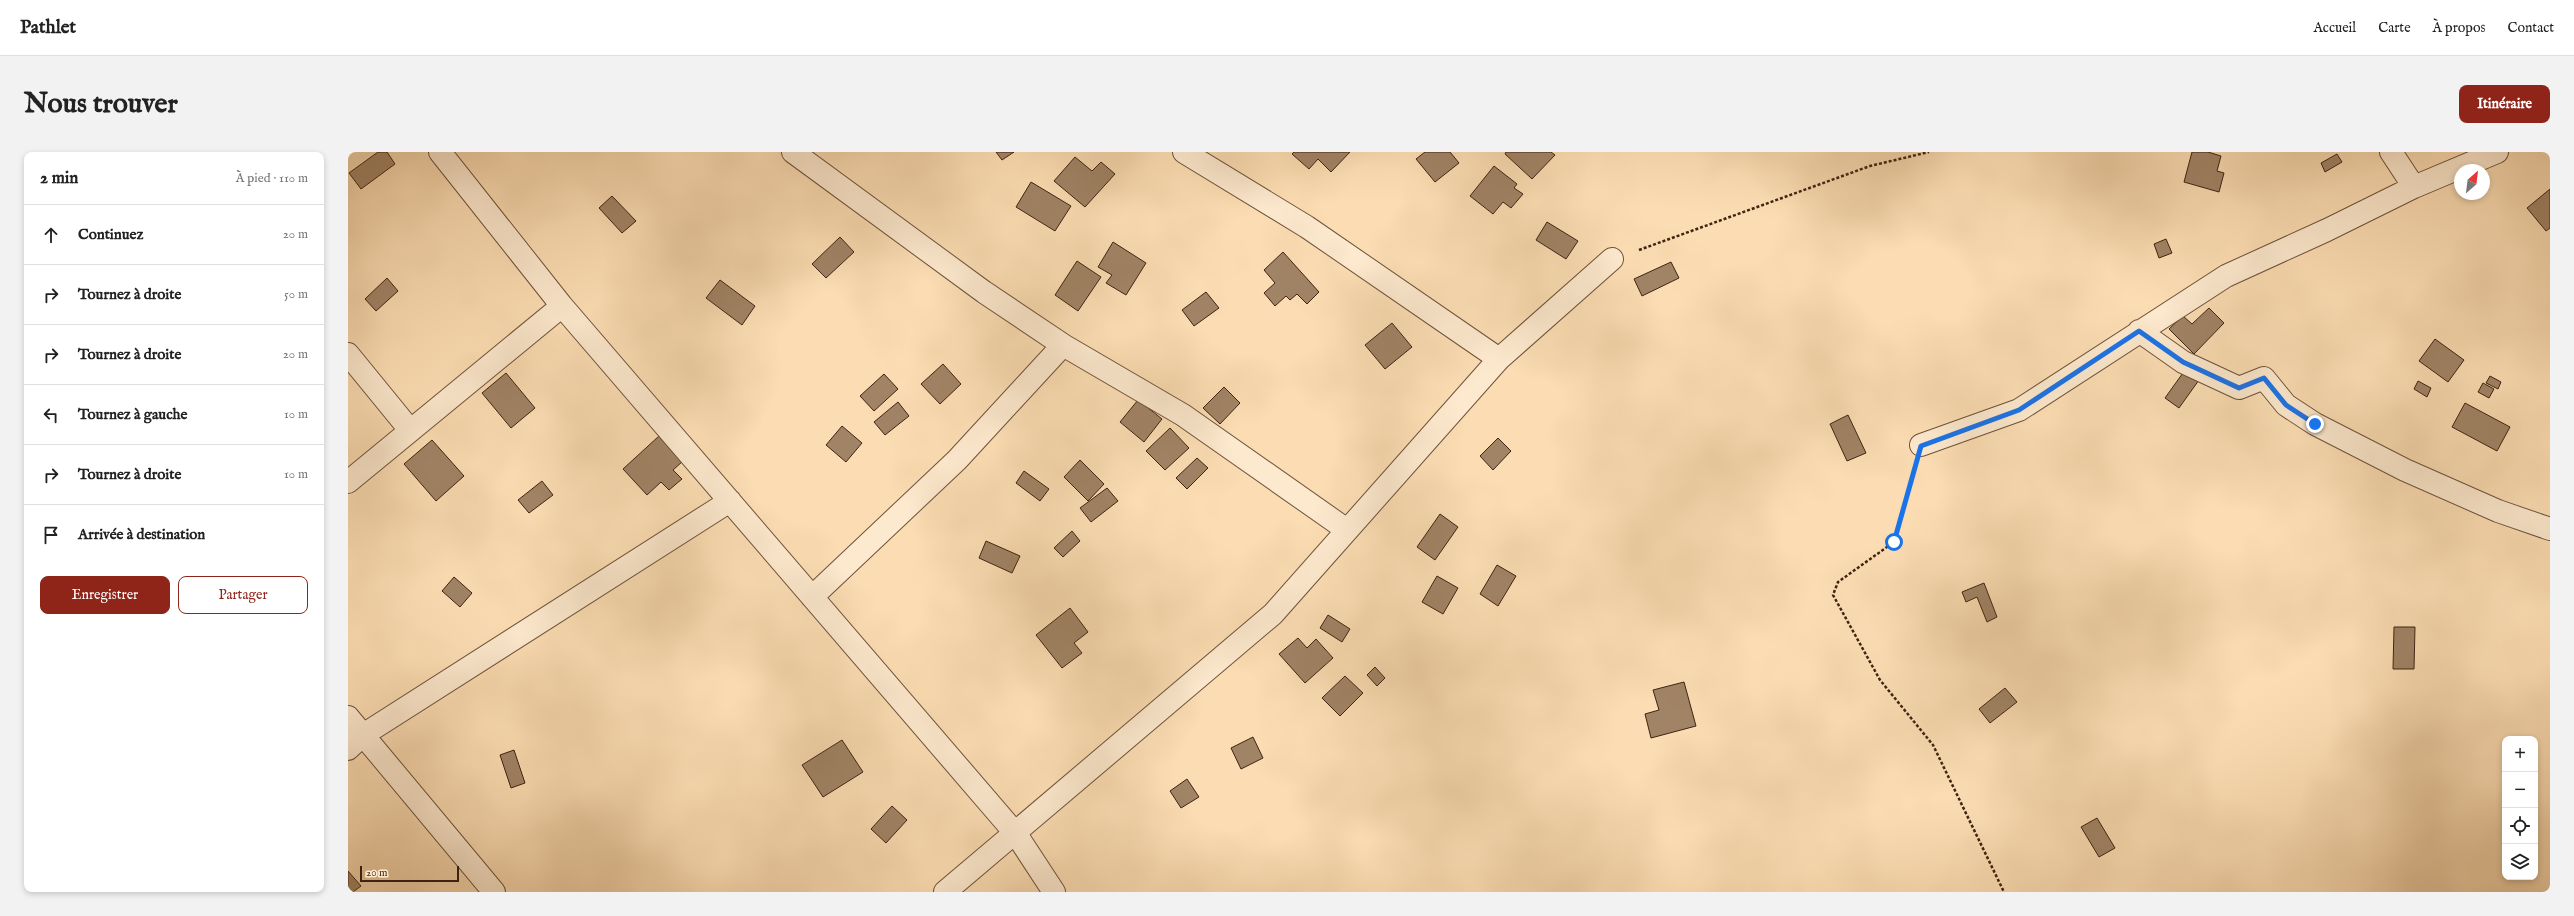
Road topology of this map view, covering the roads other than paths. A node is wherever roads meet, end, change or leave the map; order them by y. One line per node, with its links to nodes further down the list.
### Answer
1 (793, 152): 10 (street)
2 (1184, 152): 12 (street)
3 (2391, 152): 6 (street)
4 (2497, 152): 6 (street)
5 (448, 155): 8 (street)
6 (2414, 187): 9 (street)
7 (1612, 260): 12 (street)
8 (562, 306): 13 (street); 16 (street)
9 (2139, 331): 14 (street); 17 (street)
10 (1063, 345): 18 (street); 19 (street)
11 (348, 354): 13 (street)
12 (1499, 358): 18 (street)
13 (410, 430): 15 (street)
14 (1921, 446)
15 (348, 482)
16 (730, 501): 19 (street); 21 (street)
17 (2550, 529)
18 (1348, 530): 22 (street)
19 (812, 597): 22 (street)
20 (348, 717): 21 (street)
21 (356, 742): 23 (street)
22 (1016, 834): 24 (street); 25 (street)
23 (494, 892)
24 (945, 892)
25 (1054, 892)

